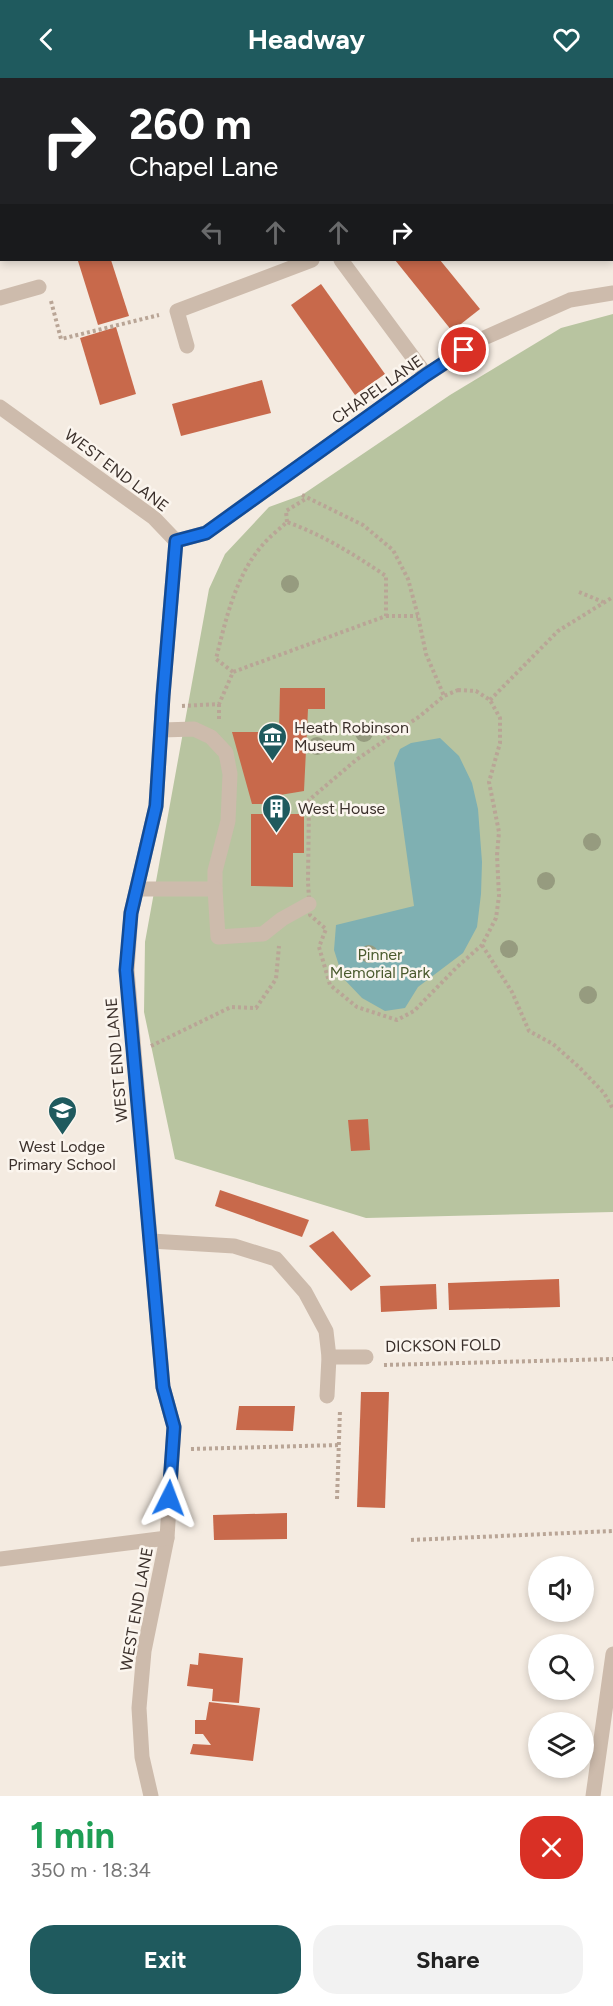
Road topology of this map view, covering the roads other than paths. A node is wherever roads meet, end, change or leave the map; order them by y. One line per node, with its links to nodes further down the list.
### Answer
1 (309, 261): 6 (street)
2 (342, 261): 7 (street)
3 (39, 287): 5 (street)
4 (613, 293): 7 (street, CHAPEL LANE)
5 (0, 297)
6 (187, 346)
7 (426, 375): 9 (street, CHAPEL LANE)
8 (0, 407): 9 (street, WEST END LANE)
9 (176, 541): 10 (street, WEST END LANE)
10 (162, 729): 11 (street, WEST END LANE); 12 (street)
11 (138, 889): 12 (street); 14 (street, WEST END LANE)
12 (214, 889): 13 (street)
13 (309, 904)
14 (151, 1241): 15 (street); 18 (street, WEST END LANE)
15 (329, 1357): 16 (street, DICKSON FOLD); 17 (street)
16 (372, 1361)
17 (334, 1399)
18 (167, 1538): 19 (street); 22 (street, WEST END LANE)
19 (0, 1559)
20 (613, 1654): 21 (street)
21 (610, 1703): 23 (street)
22 (151, 1796)
23 (593, 1796)

